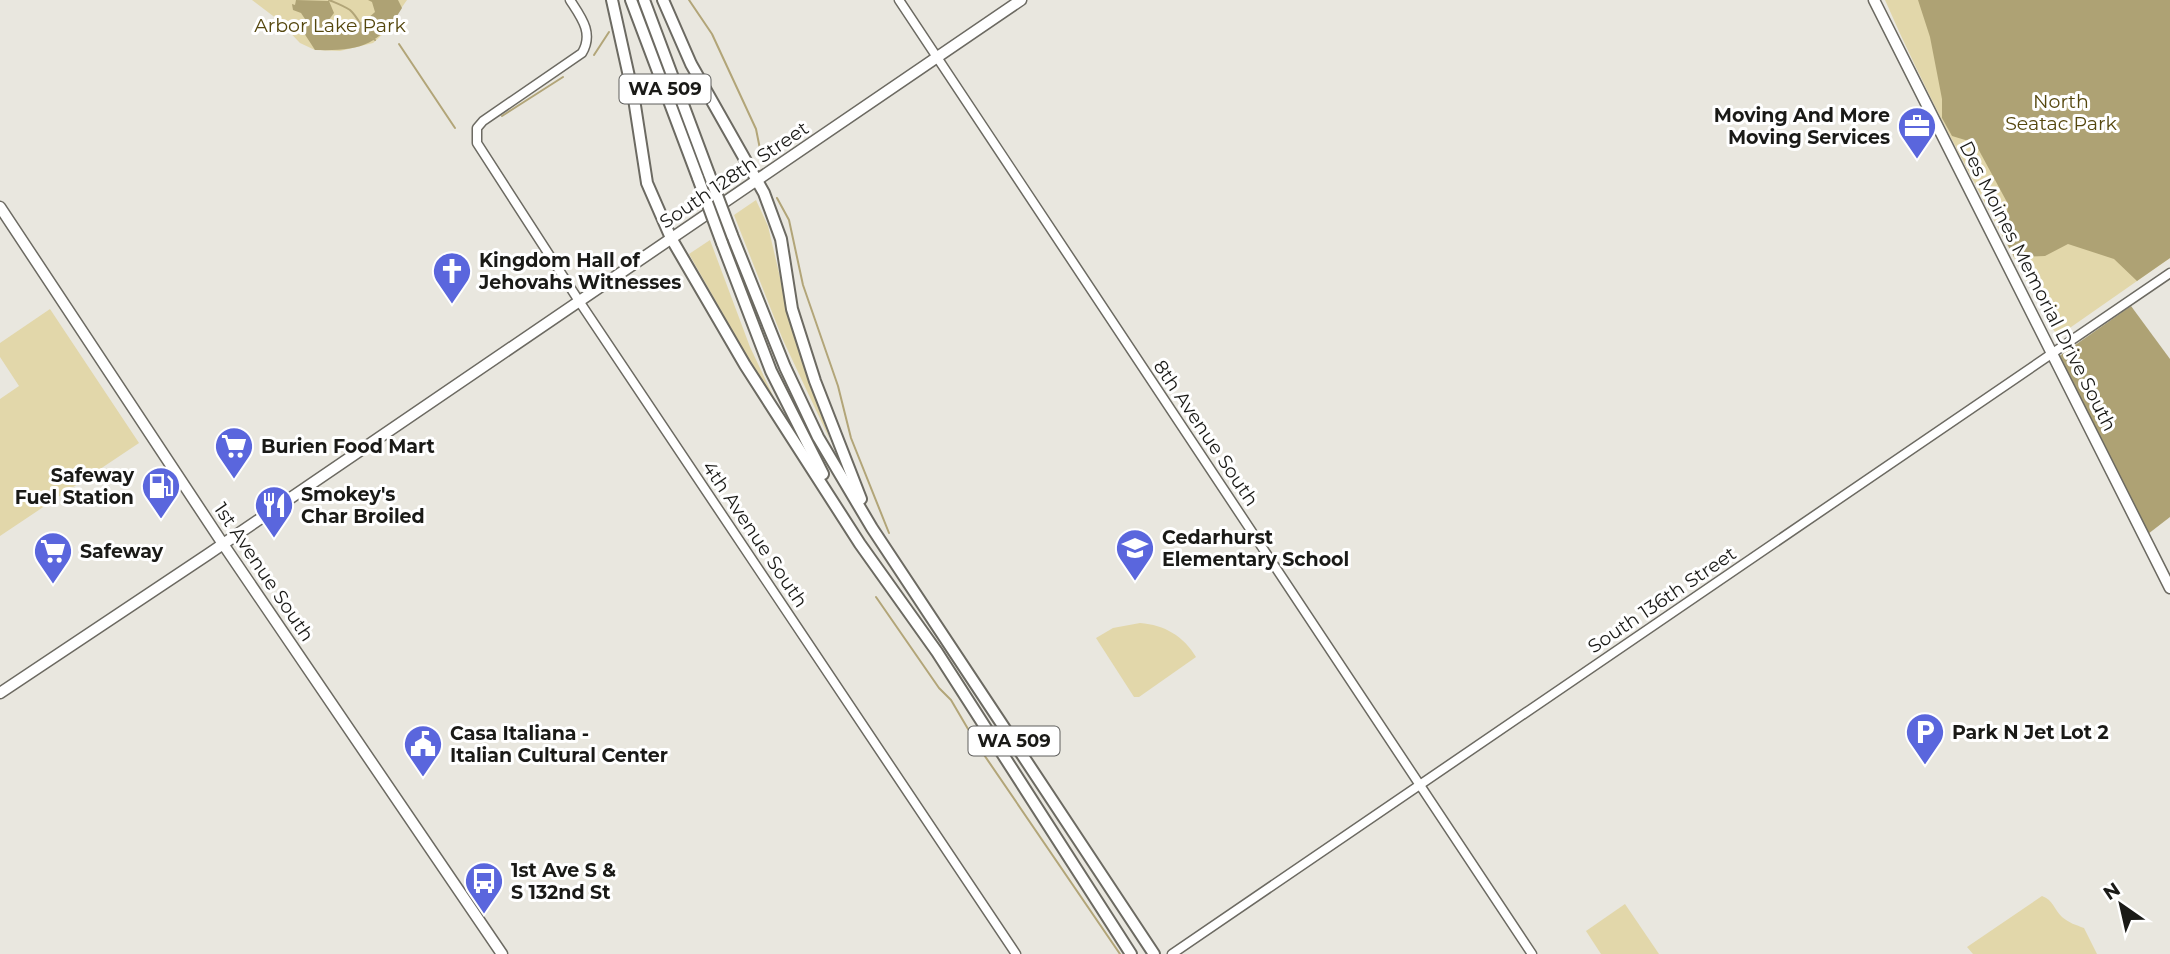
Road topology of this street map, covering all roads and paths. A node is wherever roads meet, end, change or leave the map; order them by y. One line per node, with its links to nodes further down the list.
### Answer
1 (570, 0): 15 (street, 4th Avenue South)
2 (612, 0): 13 (highway)
3 (631, 0): 10 (highway, WA 509)
4 (644, 0): 10 (highway, WA 509)
5 (663, 0): 11 (highway)
6 (899, 0): 9 (street, 8th Avenue South)
7 (1021, 0): 9 (main road, South 128th Street)
8 (1874, 0): 16 (main road, Des Moines Memorial Drive South)
9 (938, 58): 11 (main road, South 128th Street); 22 (street, 8th Avenue South)
10 (704, 176): 17 (highway, WA 509, bridge); 19 (highway, WA 509, bridge)
11 (758, 179): 13 (main road, South 128th Street); 17 (highway)
12 (0, 207): 18 (main road, 1st Avenue South)
13 (671, 238): 15 (main road, South 128th Street); 19 (highway)
14 (2170, 272): 16 (street, South 136th Street)
15 (579, 300): 18 (main road, South 128th Street); 24 (street, 4th Avenue South)
16 (2053, 354): 20 (main road, Des Moines Memorial Drive South); 22 (street, South 136th Street)
17 (873, 528): 26 (highway, WA 509)
18 (223, 544): 21 (main road, South 128th Street); 23 (main road, 1st Avenue South)
19 (860, 544): 25 (highway, WA 509)
20 (2170, 588)
21 (0, 693)
22 (1420, 784): 27 (street, South 136th Street); 28 (street, 8th Avenue South)
23 (502, 954)
24 (1016, 954)
25 (1131, 954)
26 (1154, 954)
27 (1172, 954)
28 (1532, 954)

